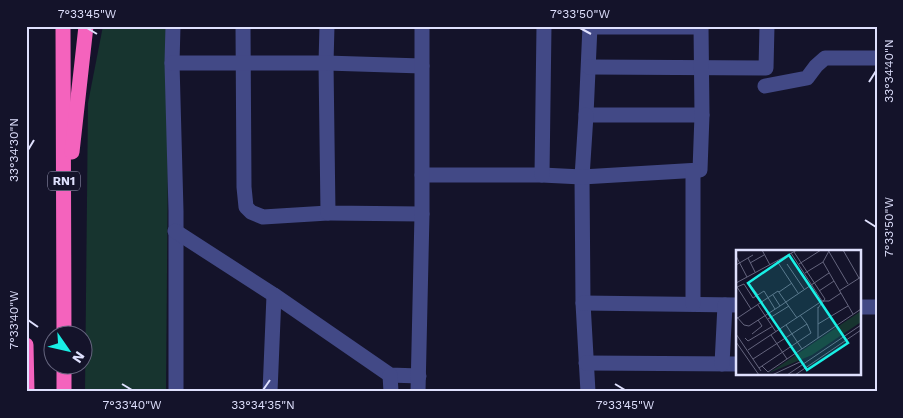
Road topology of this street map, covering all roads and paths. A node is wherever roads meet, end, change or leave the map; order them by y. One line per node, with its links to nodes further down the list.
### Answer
1 (63, 26): 27 (highway, RN1)
2 (86, 26): 27 (highway)
3 (173, 26): 12 (street)
4 (243, 26): 13 (street)
5 (327, 26): 14 (street)
6 (422, 26): 15 (street)
7 (544, 26): 23 (street)
8 (767, 26): 17 (street)
9 (590, 27): 10 (street); 16 (street)
10 (702, 27): 17 (street)
11 (877, 58): 18 (street)
12 (172, 63): 13 (street); 28 (street)
13 (243, 63): 14 (street); 25 (street)
14 (326, 63): 15 (street); 25 (street)
15 (422, 66): 22 (street)
16 (589, 66): 17 (street); 19 (street)
17 (702, 67): 20 (street)
18 (765, 86)
19 (586, 115): 20 (street); 24 (street)
20 (702, 115): 21 (street)
21 (693, 171): 24 (street); 31 (street)
22 (422, 175): 23 (street); 26 (street)
23 (542, 175): 24 (street)
24 (582, 177): 30 (street)
25 (328, 213): 26 (street)
26 (422, 214): 41 (street)
27 (64, 223): 35 (highway, RN1)
28 (175, 231): 29 (street); 44 (street)
29 (274, 295): 39 (street); 45 (street)
30 (583, 303): 31 (street); 37 (street)
31 (693, 304): 32 (street)
32 (731, 305): 38 (street)
33 (860, 307): 34 (street)
34 (877, 307)
35 (64, 326)
36 (26, 345): 42 (highway)
37 (586, 364): 38 (street); 48 (street)
38 (729, 364)
39 (390, 375): 41 (street); 46 (street)
40 (64, 376): 43 (highway)
41 (418, 376): 47 (street)
42 (27, 392)
43 (64, 392)
44 (176, 392)
45 (270, 392)
46 (391, 392)
47 (418, 392)
48 (588, 392)

